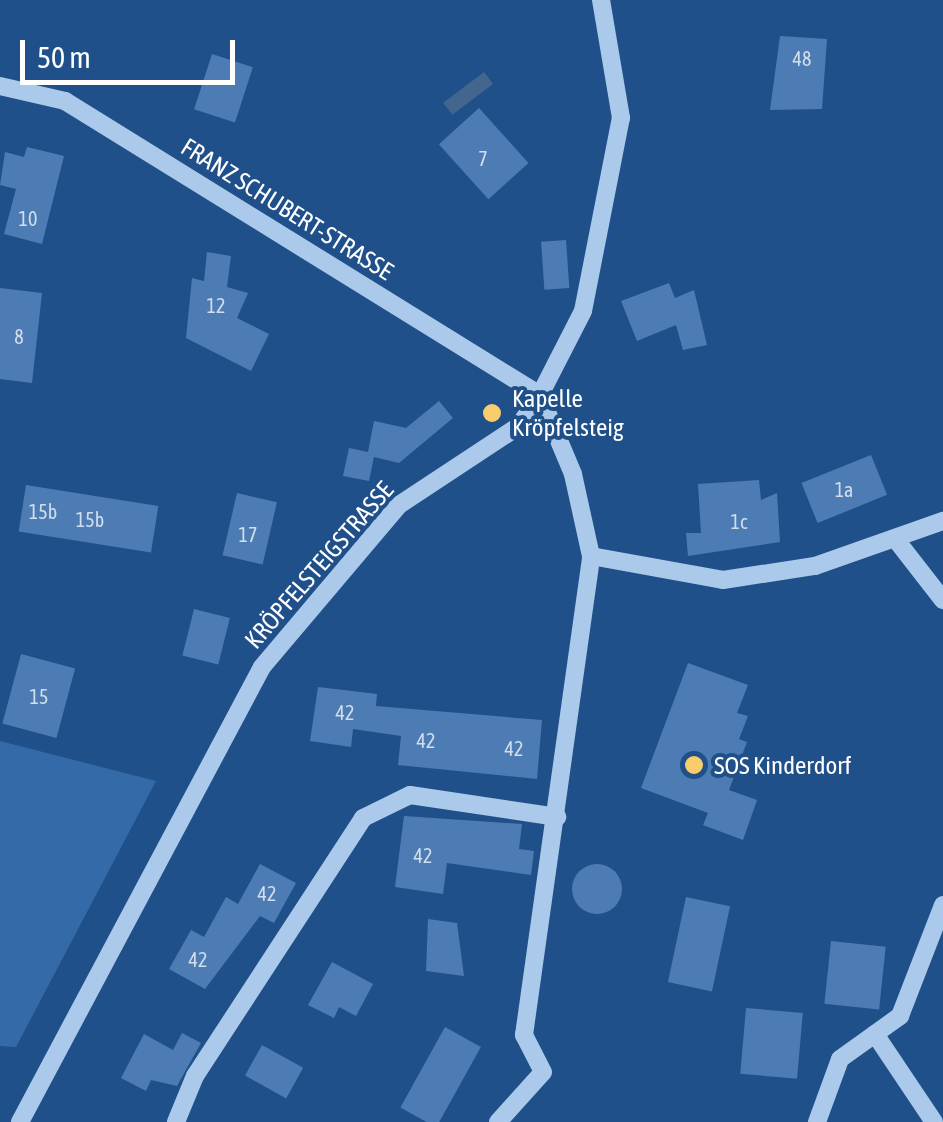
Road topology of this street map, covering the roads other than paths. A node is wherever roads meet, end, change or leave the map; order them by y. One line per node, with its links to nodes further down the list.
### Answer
1 (602, 0): 3 (street, KRÖPFELSTEIGSTRASSE)
2 (0, 86): 3 (street, FRANZ SCHUBERT-STRASSE)
3 (540, 395): 6 (street); 11 (street, KRÖPFELSTEIGSTRASSE)
4 (943, 521): 5 (street)
5 (897, 541): 6 (street); 7 (street)
6 (592, 556): 8 (street)
7 (943, 600)
8 (557, 817): 12 (street); 13 (street)
9 (943, 905): 10 (street)
10 (876, 1034): 14 (street); 15 (street)
11 (20, 1122)
12 (176, 1122)
13 (498, 1122)
14 (817, 1122)
15 (934, 1122)

